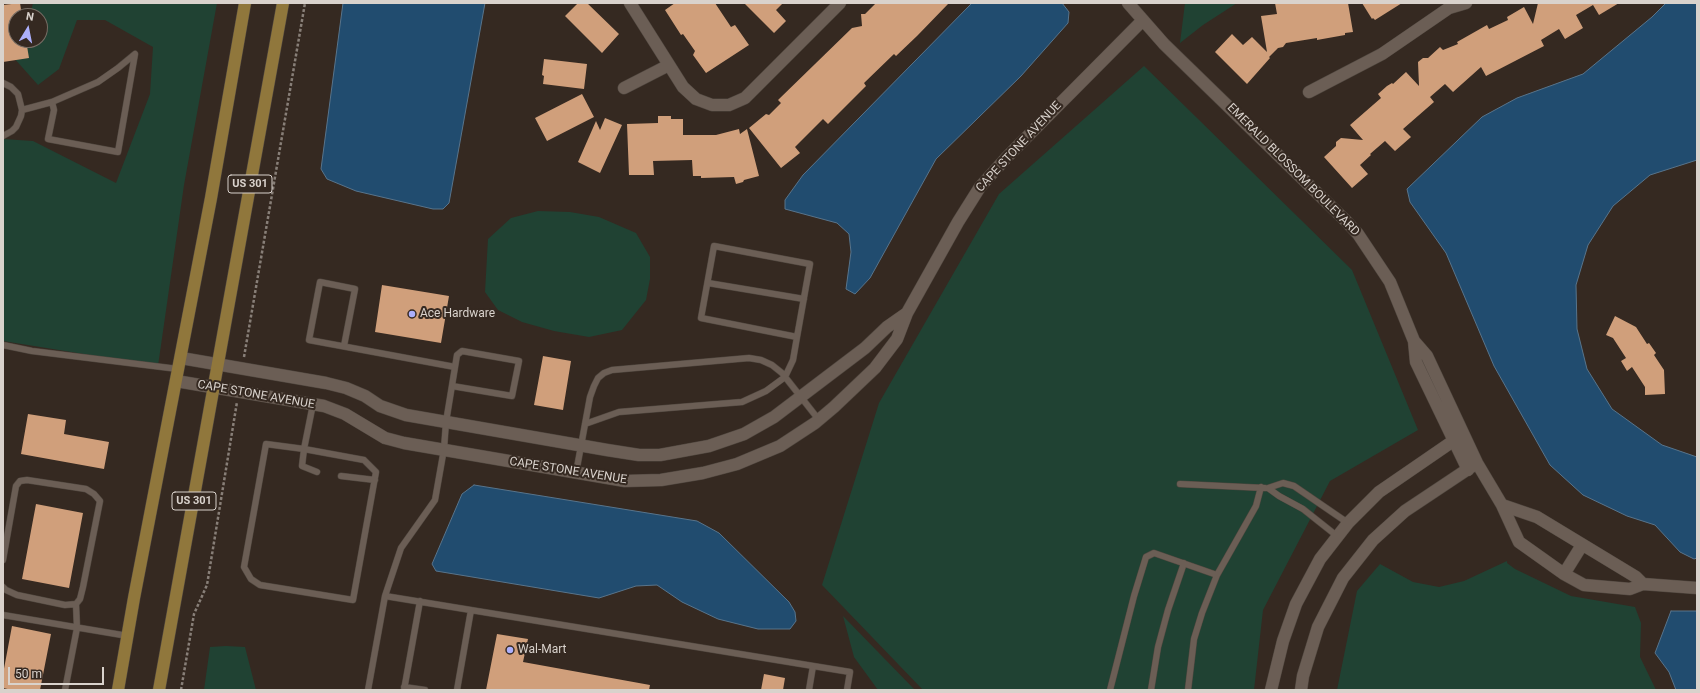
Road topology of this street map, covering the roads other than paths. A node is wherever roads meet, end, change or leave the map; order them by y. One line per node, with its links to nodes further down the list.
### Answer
1 (245, 3): 23 (main road, US 301)
2 (282, 3): 21 (main road, US 301)
3 (630, 3): 8 (street)
4 (840, 3): 8 (street)
5 (1128, 3): 7 (street, EMERALD BLOSSOM BOULEVARD)
6 (1466, 3): 11 (street)
7 (1142, 20): 17 (street, CAPE STONE AVENUE); 32 (street, EMERALD BLOSSOM BOULEVARD)
8 (670, 66): 10 (street)
9 (3, 83): 13 (lane)
10 (624, 88)
11 (1310, 92)
12 (52, 102): 12 (lane); 13 (lane)
13 (22, 110): 14 (lane)
14 (3, 136)
15 (708, 283): 16 (lane); 16 (lane); 18 (lane)
16 (804, 299): 18 (lane)
17 (907, 313): 27 (street, CAPE STONE AVENUE); 29 (street, CAPE STONE AVENUE)
18 (797, 338): 24 (lane)
19 (3, 345): 23 (lane)
20 (344, 346): 20 (lane); 22 (lane)
21 (218, 365): 23 (street, CAPE STONE AVENUE); 26 (main road, US 301); 30 (street, CAPE STONE AVENUE)
22 (455, 367): 25 (lane); 25 (lane)
23 (178, 370): 26 (street, CAPE STONE AVENUE); 61 (main road, US 301)
24 (785, 377): 27 (lane); 31 (lane); 31 (lane)
25 (452, 386): 30 (lane)
26 (214, 388): 28 (street, CAPE STONE AVENUE); 66 (main road, US 301)
27 (800, 398): 29 (lane); 33 (street, CAPE STONE AVENUE)
28 (313, 404): 34 (lane); 35 (street, CAPE STONE AVENUE)
29 (819, 420): 38 (street, CAPE STONE AVENUE)
30 (446, 422): 33 (street, CAPE STONE AVENUE); 35 (lane)
31 (585, 424): 33 (lane)
32 (1459, 438): 36 (street, EMERALD BLOSSOM BOULEVARD); 45 (street)
33 (581, 446): 38 (lane)
34 (304, 449): 37 (lane); 40 (lane); 40 (lane)
35 (444, 450): 38 (street, CAPE STONE AVENUE); 55 (lane)
36 (1473, 466): 44 (street, EMERALD BLOSSOM BOULEVARD); 76 (street)
37 (317, 472)
38 (576, 473)
39 (341, 476): 40 (lane)
40 (375, 480)
41 (1180, 484): 42 (lane)
42 (1261, 487): 43 (lane); 51 (lane)
43 (1268, 488): 45 (lane); 46 (lane)
44 (1502, 505): 47 (street); 50 (street, EMERALD BLOSSOM BOULEVARD)
45 (1348, 524): 46 (street)
46 (1337, 536): 75 (street)
47 (1582, 545): 50 (street); 52 (street)
48 (3, 560): 57 (lane)
49 (1184, 563): 51 (lane); 72 (lane); 73 (lane)
50 (1564, 574): 52 (street, EMERALD BLOSSOM BOULEVARD)
51 (1217, 575): 74 (lane)
52 (1643, 584): 54 (street, EMERALD BLOSSOM BOULEVARD)
53 (3, 587): 57 (lane)
54 (1697, 588)
55 (385, 596): 56 (lane); 67 (lane)
56 (420, 601): 58 (lane); 63 (lane)
57 (76, 604): 60 (lane)
58 (471, 610): 62 (lane); 69 (lane)
59 (3, 615): 60 (lane)
60 (77, 628): 61 (lane); 64 (lane)
61 (128, 636): 65 (main road, US 301)
62 (813, 666): 70 (lane); 71 (lane)
63 (404, 688): 68 (lane)
64 (65, 690)
65 (118, 690)
66 (159, 690)
67 (368, 690)
68 (424, 690)
69 (457, 690)
70 (809, 690)
71 (847, 690)
72 (1110, 690)
73 (1151, 690)
74 (1188, 690)
75 (1271, 690)
76 (1301, 690)

